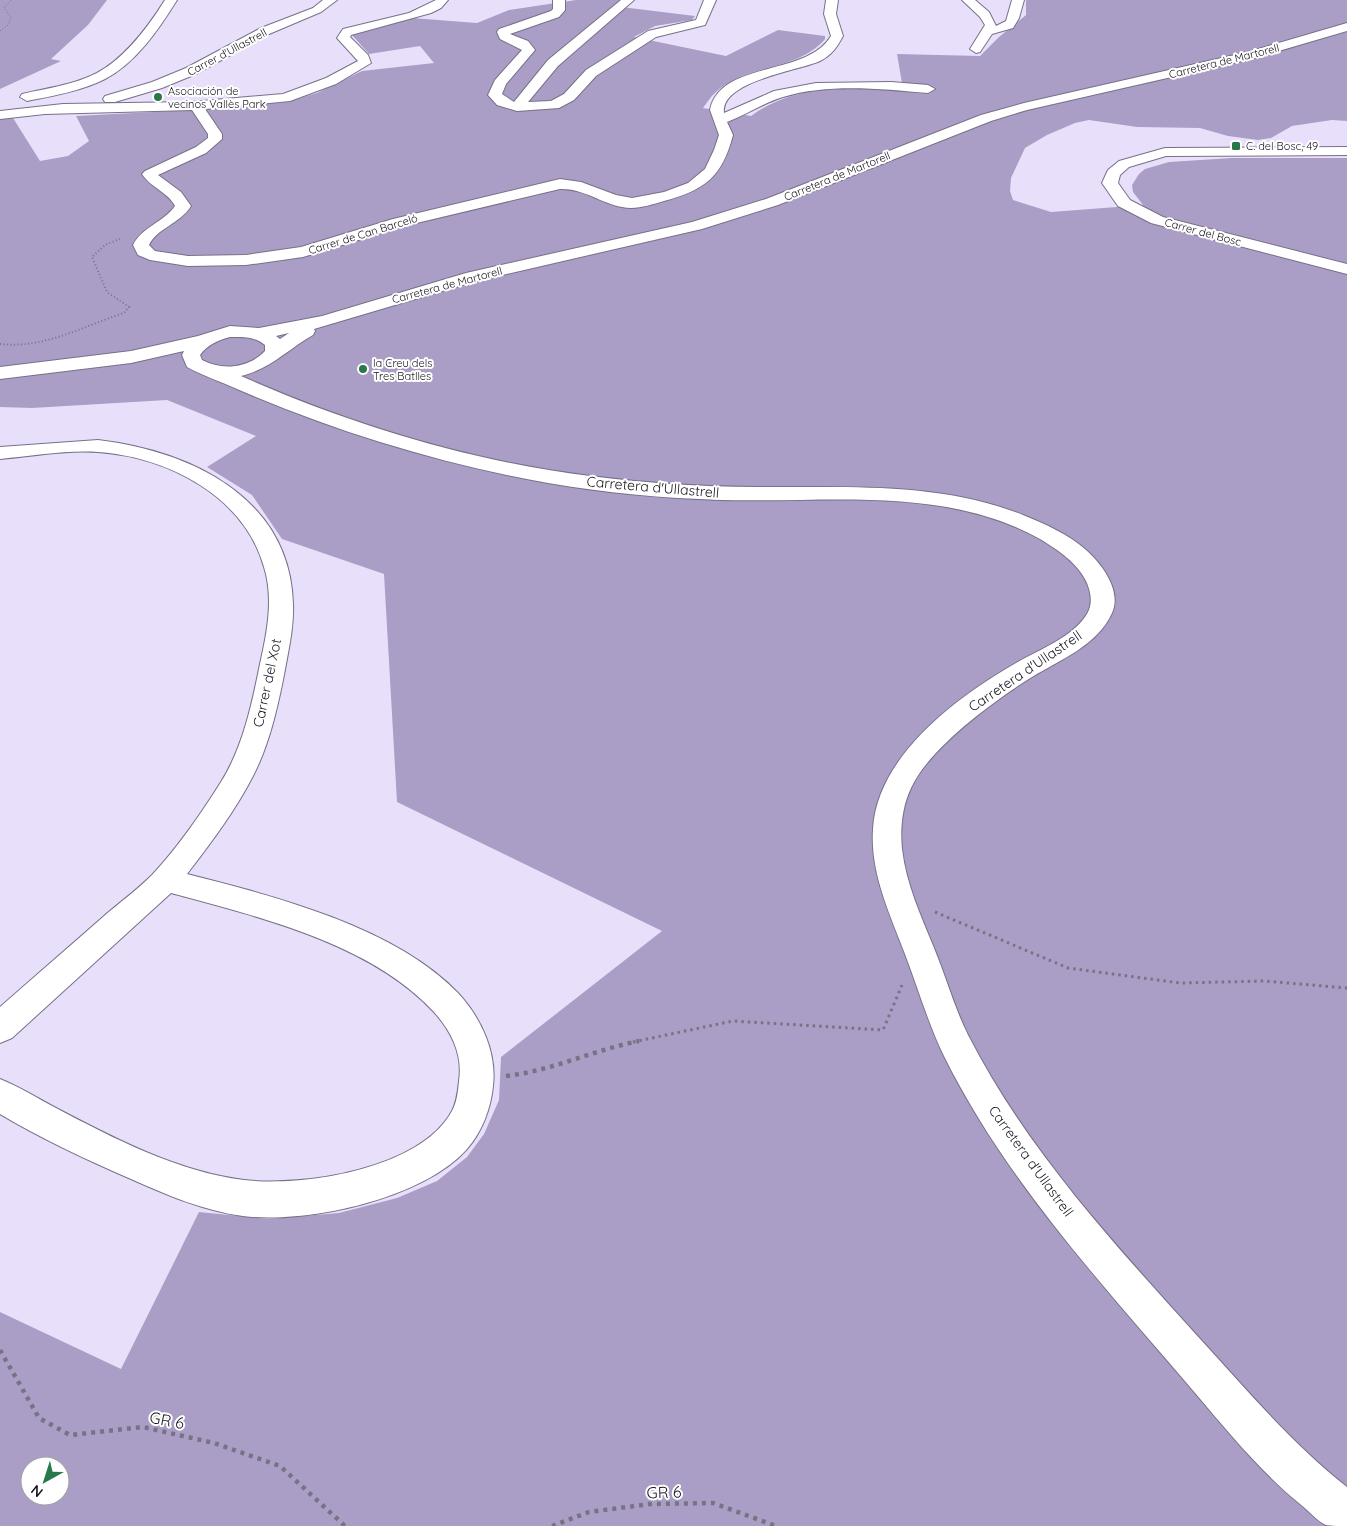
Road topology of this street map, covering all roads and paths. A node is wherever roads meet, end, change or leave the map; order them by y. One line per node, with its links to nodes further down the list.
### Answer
1 (11, 0): 13 (path)
2 (171, 0): 18 (street)
3 (331, 0): 21 (street, Carrer d'Ullastrell)
4 (442, 0): 19 (street)
5 (559, 0): 20 (street)
6 (628, 0): 20 (street)
7 (710, 0): 20 (street)
8 (832, 0): 23 (street, Carrer de Can Barceló)
9 (968, 0): 12 (street)
10 (1018, 0): 12 (street)
11 (1347, 28): 15 (street, Carretera de Martorell)
12 (990, 30): 16 (street)
13 (0, 31)
14 (1347, 33): 15 (street)
15 (1296, 44): 27 (street, Carretera de Martorell)
16 (976, 49)
17 (928, 89): 23 (street)
18 (0, 103)
19 (196, 106): 21 (street); 25 (street)
20 (517, 107)
21 (44, 110): 22 (street, Carrer d'Ullastrell)
22 (0, 115)
23 (719, 120): 25 (street, Carrer de Can Barceló)
24 (1347, 151): 26 (street, Carrer del Bosc)
25 (146, 237): 30 (path)
26 (1347, 268)
27 (325, 320): 28 (street, Carretera de Martorell); 31 (street, Carretera de Martorell)
28 (261, 333): 29 (street, Carretera de Martorell); 31 (street)
29 (202, 341): 32 (street); 33 (street, Carretera de Martorell)
30 (0, 344)
31 (267, 357): 32 (street, Carretera de Martorell); 34 (street, Carretera d'Ullastrell)
32 (206, 369): 33 (street, Carretera de Martorell); 34 (street, Carretera d'Ullastrell)
33 (2, 378)
34 (293, 405): 37 (street, Carretera d'Ullastrell)
35 (0, 453): 36 (street, Carrer del Xot)
36 (166, 880): 40 (street, Carrer del Xot); 41 (street)
37 (899, 897): 39 (path); 44 (street, Carretera d'Ullastrell)
38 (903, 982): 41 (path)
39 (1347, 988)
40 (0, 1028)
41 (479, 1078): 42 (street)
42 (0, 1095)
43 (0, 1350): 45 (path, GR 6)
44 (1347, 1514)
45 (345, 1526)
46 (552, 1526): 47 (path, GR 6)
47 (776, 1526)

